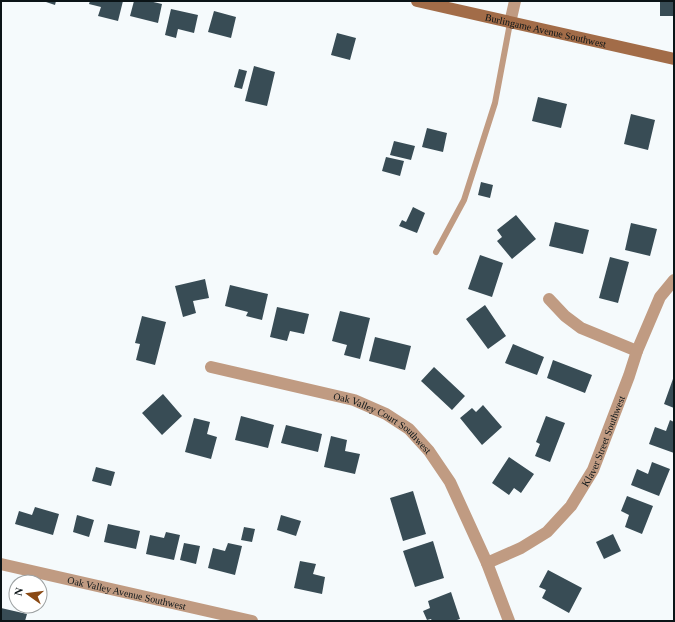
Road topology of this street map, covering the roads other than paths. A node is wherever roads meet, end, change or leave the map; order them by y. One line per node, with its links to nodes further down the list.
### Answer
1 (417, 1): 3 (street, Burlingame Avenue Southwest)
2 (515, 1): 3 (street)
3 (510, 22): 4 (street, Burlingame Avenue Southwest); 5 (lane)
4 (674, 59)
5 (436, 252)
6 (674, 280): 8 (street, Klaver Street Southwest)
7 (549, 299): 8 (street)
8 (637, 351): 10 (street, Klaver Street Southwest)
9 (211, 367): 10 (street, Oak Valley Court Southwest)
10 (487, 563): 13 (street)
11 (1, 564): 12 (street, Oak Valley Avenue Southwest)
12 (252, 621)
13 (509, 621)

